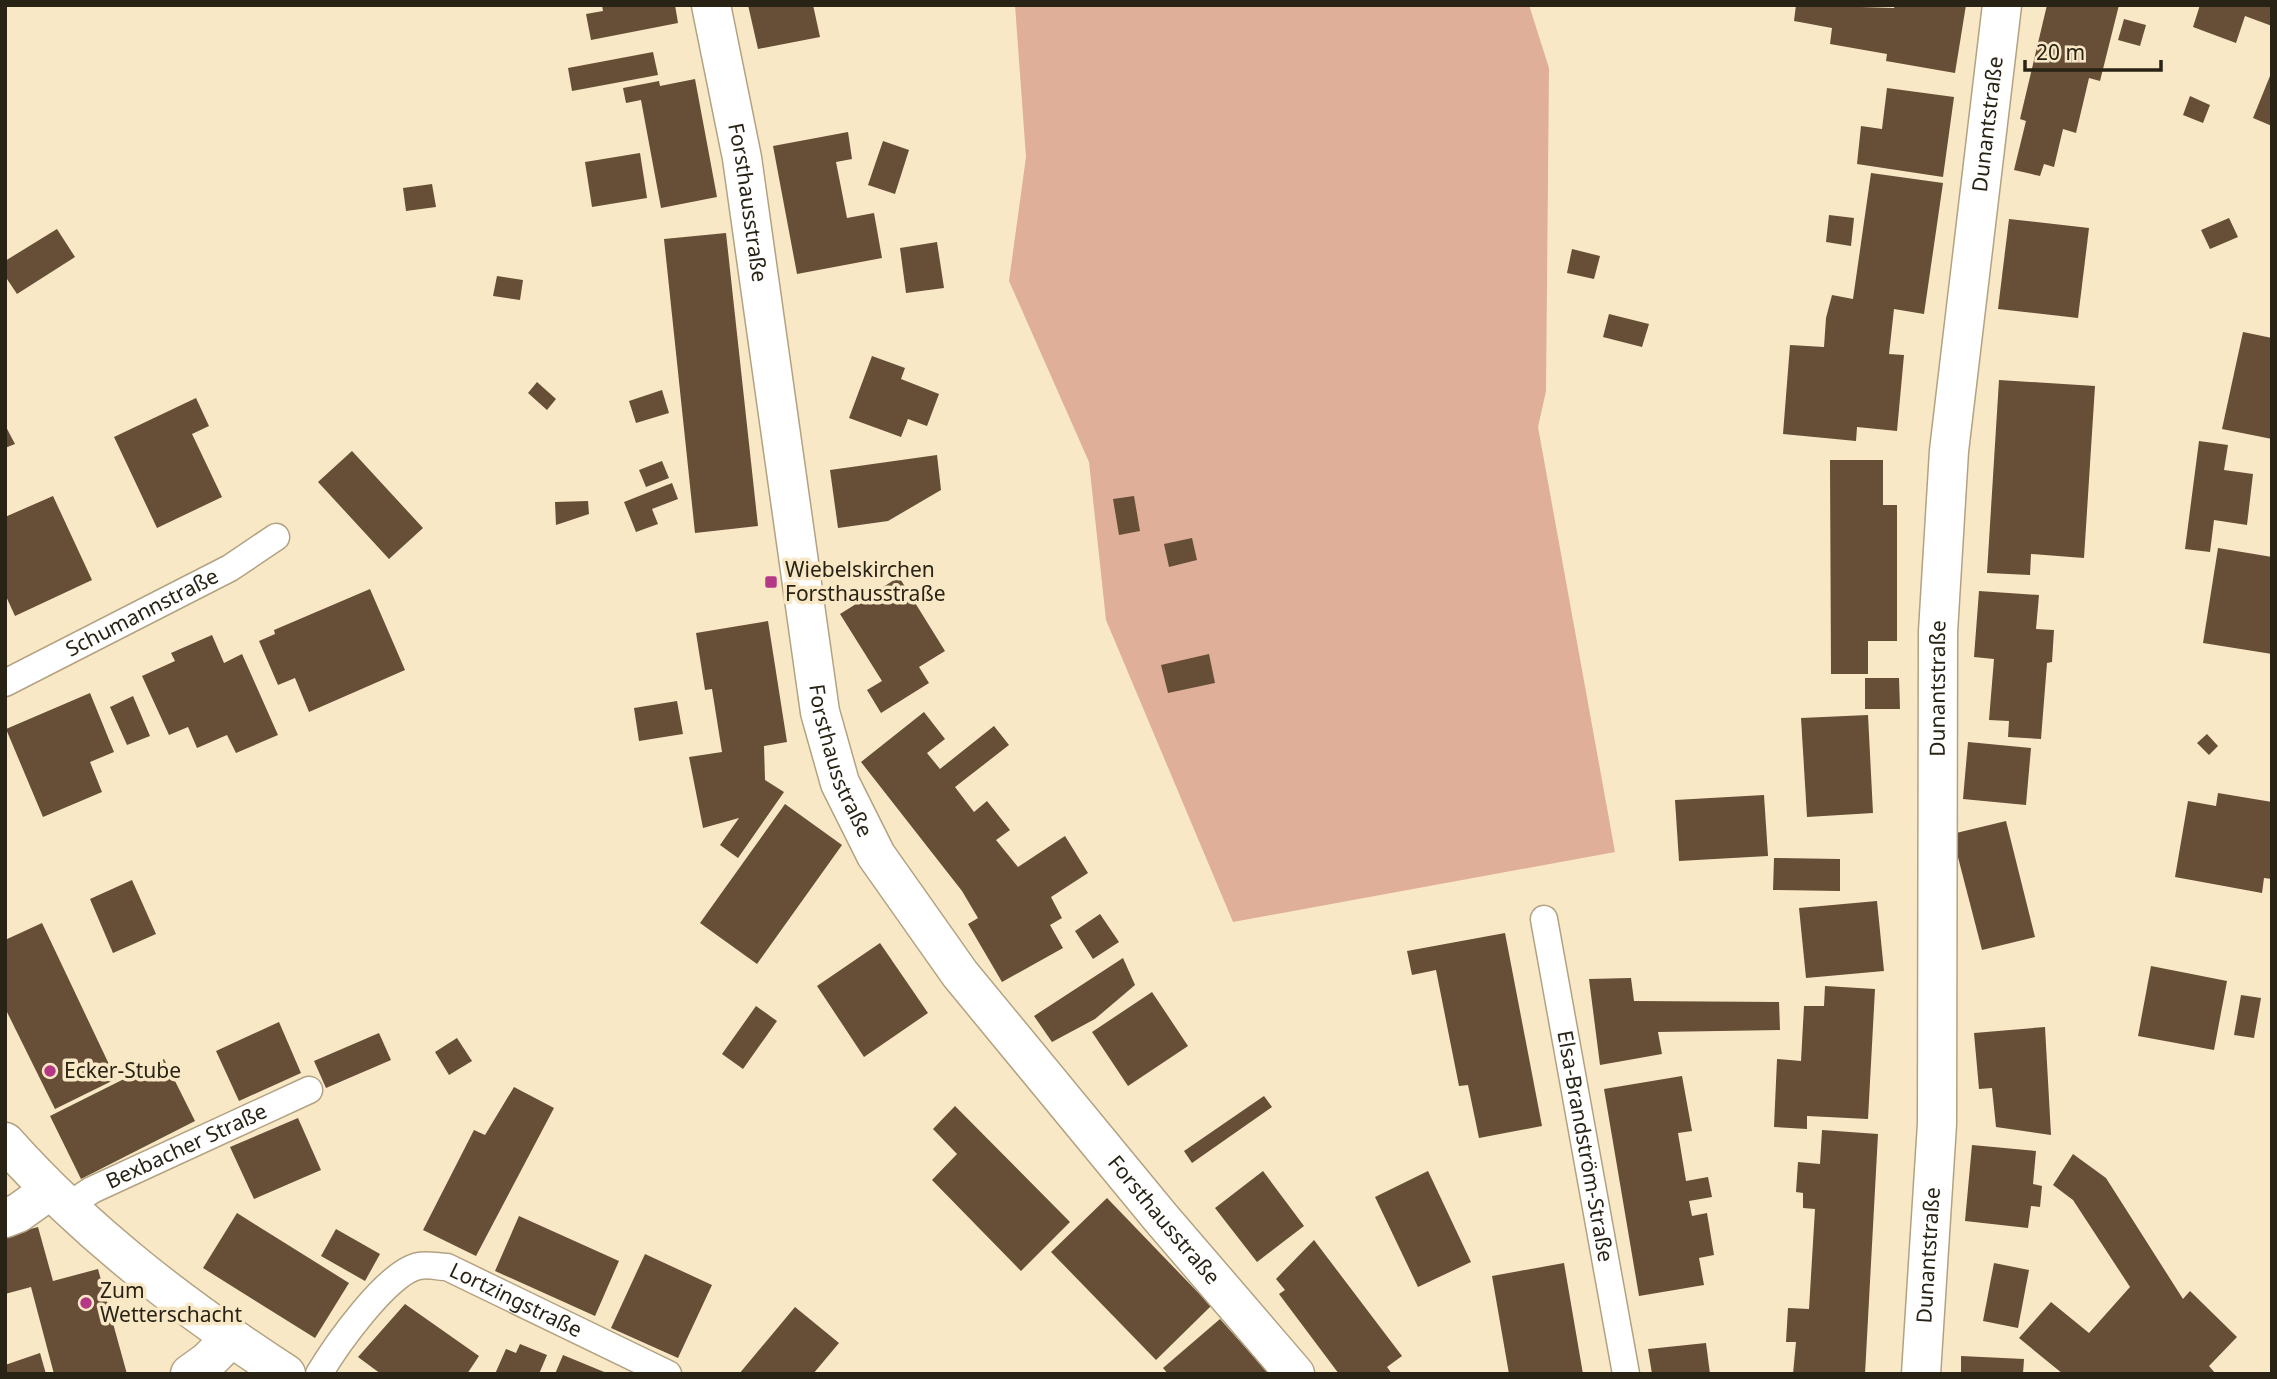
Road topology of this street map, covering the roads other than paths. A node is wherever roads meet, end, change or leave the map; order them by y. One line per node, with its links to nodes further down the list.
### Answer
1 (711, 5): 15 (street, Forsthausstraße)
2 (2002, 5): 17 (street, Dunantstraße)
3 (276, 537): 4 (lane, Schumannstraße)
4 (5, 683)
5 (1544, 919): 16 (lane, Elsa-Brandström-Straße)
6 (309, 1090): 8 (lane, Bexbacher Straße)
7 (5, 1142): 8 (street)
8 (57, 1199): 9 (street); 10 (street)
9 (5, 1218)
10 (231, 1338): 11 (street); 12 (street)
11 (190, 1374)
12 (286, 1374)
13 (319, 1374): 14 (lane, Lortzingstraße)
14 (668, 1374)
15 (1295, 1374)
16 (1626, 1374)
17 (1921, 1374)

